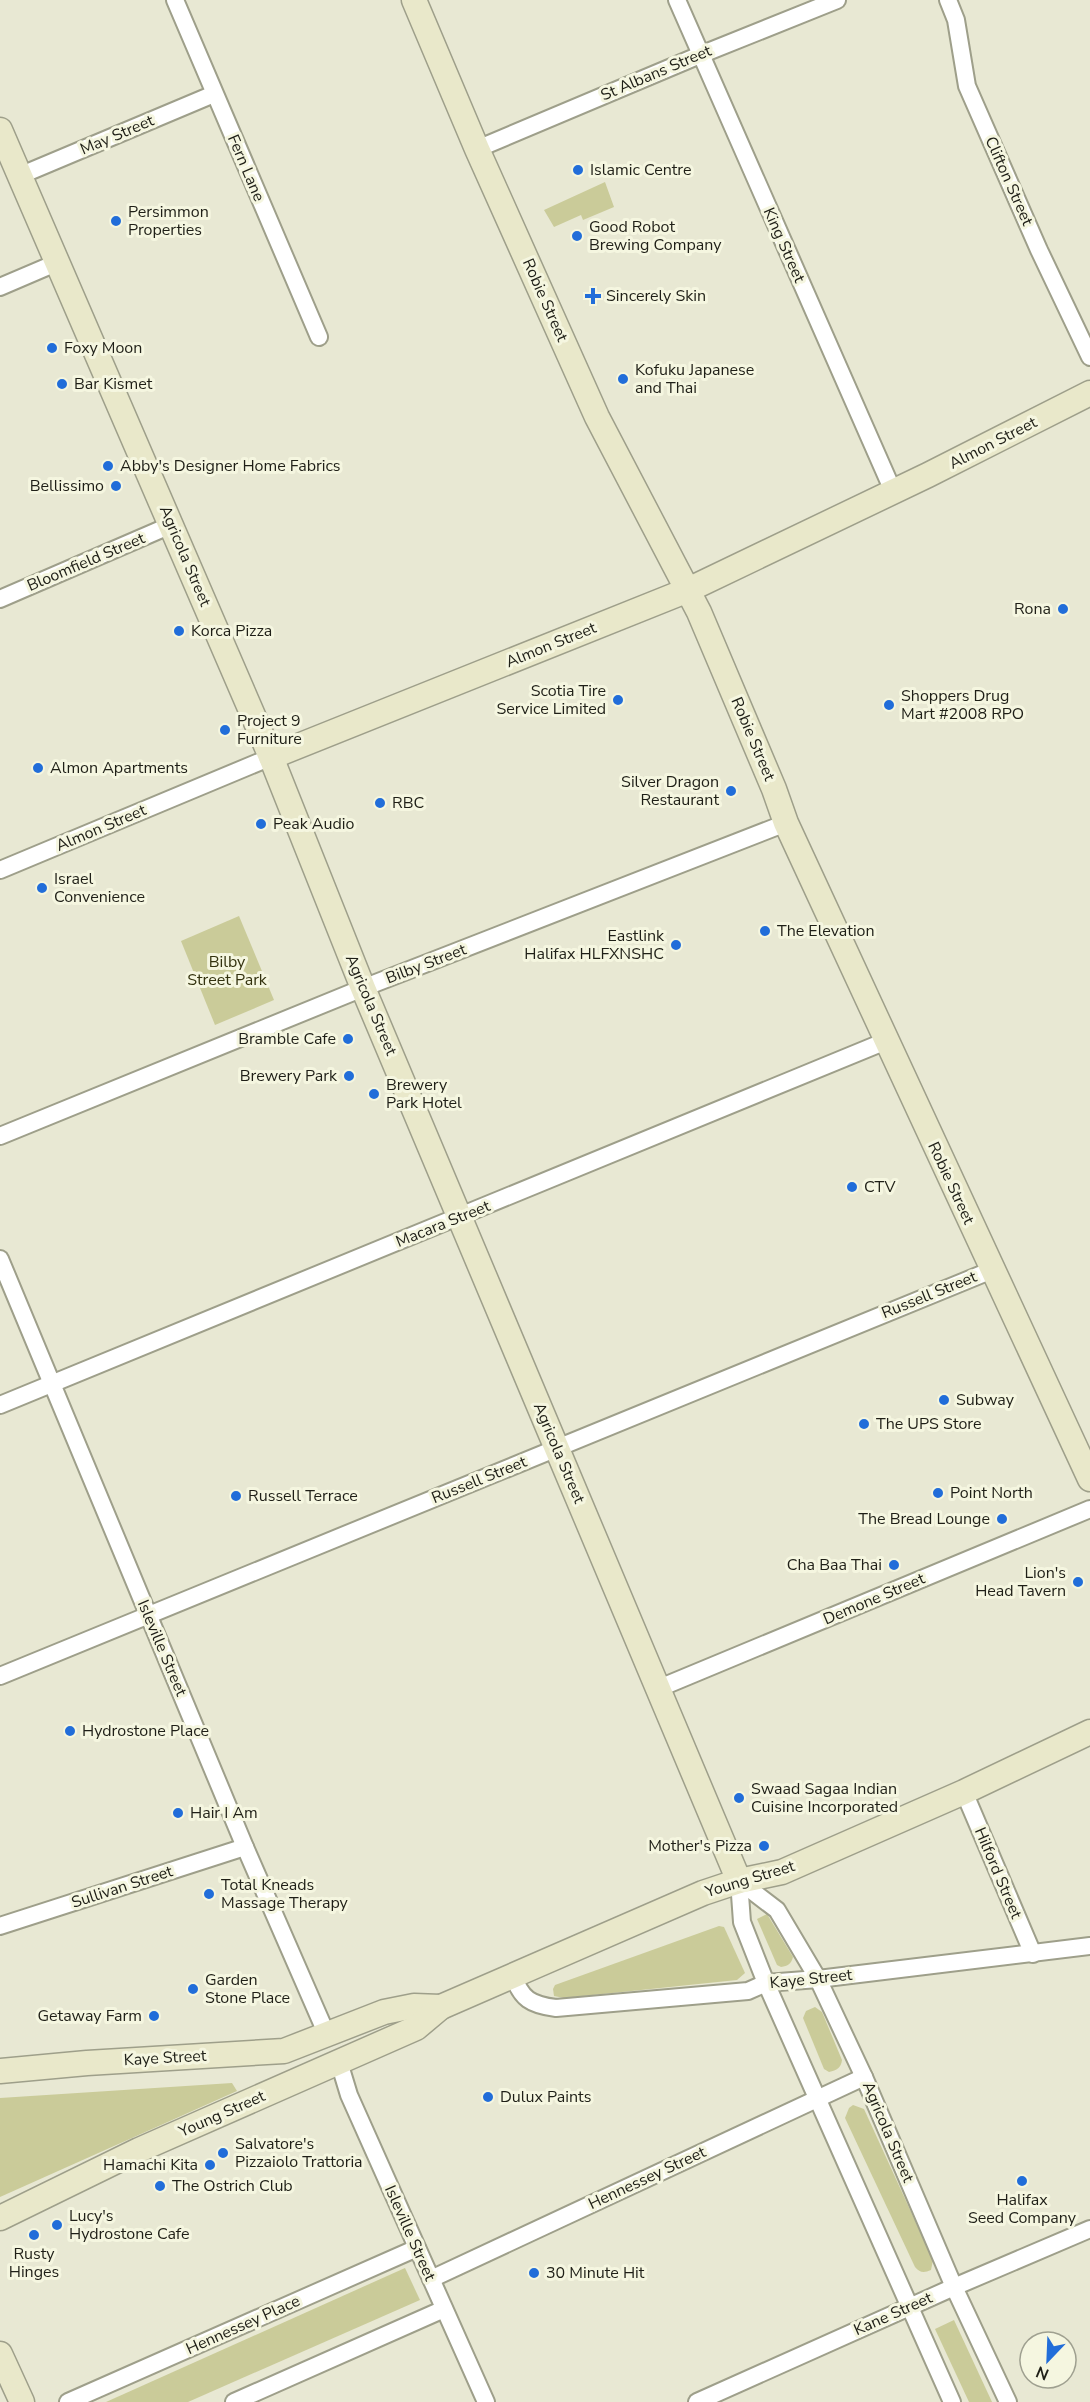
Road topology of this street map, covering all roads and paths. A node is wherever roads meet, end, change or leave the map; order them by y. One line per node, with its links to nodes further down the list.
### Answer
1 (174, 0): 7 (street, Fern Lane)
2 (414, 0): 9 (main road, Robie Street)
3 (677, 0): 6 (street, King Street)
4 (837, 0): 6 (street, St Albans Street)
5 (948, 0): 14 (street, Clifton Street)
6 (700, 55): 9 (street, St Albans Street); 16 (street, King Street)
7 (214, 94): 10 (street, May Street); 13 (street, Fern Lane)
8 (0, 130): 10 (main road, Agricola Street)
9 (477, 149): 18 (main road, Robie Street)
10 (19, 176): 11 (main road, Agricola Street)
11 (56, 262): 12 (street); 17 (main road, Agricola Street)
12 (0, 287)
13 (319, 337)
14 (1090, 357)
15 (1090, 393): 16 (main road, Almon Street)
16 (893, 491): 18 (main road, Almon Street)
17 (171, 525): 19 (street, Bloomfield Street); 20 (main road, Agricola Street)
18 (688, 590): 20 (main road, Almon Street); 21 (main road, Robie Street)
19 (0, 599)
20 (271, 757): 22 (street, Almon Street); 23 (main road, Agricola Street)
21 (786, 823): 23 (street, Bilby Street); 24 (main road, Robie Street)
22 (0, 870)
23 (363, 988): 25 (street, Bilby Street); 26 (main road, Agricola Street)
24 (886, 1041): 26 (street, Macara Street); 28 (main road, Robie Street)
25 (0, 1136)
26 (461, 1217): 29 (street, Macara Street); 31 (main road, Agricola Street)
27 (0, 1259): 29 (street, Isleville Street)
28 (992, 1270): 31 (street, Russell Street); 32 (main road, Robie Street)
29 (52, 1382): 30 (street, Macara Street); 34 (street, Isleville Street)
30 (0, 1405)
31 (557, 1449): 34 (street, Russell Street); 36 (main road, Agricola Street)
32 (1090, 1479)
33 (1090, 1509): 36 (street, Demone Street)
34 (148, 1615): 35 (street, Russell Street); 39 (street, Isleville Street)
35 (0, 1677)
36 (657, 1689): 40 (main road, Agricola Street)
37 (1090, 1732): 38 (main road, Young Street)
38 (964, 1792): 40 (main road, Young Street); 43 (street, Hilford Street)
39 (245, 1847): 41 (street, Sullivan Street); 48 (street, Isleville Street)
40 (739, 1881): 44 (main road, Young Street); 45 (street, Agricola Street); 46 (street, Agricola Street)
41 (0, 1926)
42 (1090, 1946): 43 (street, Kaye Street)
43 (1033, 1954): 45 (street, Kaye Street)
44 (513, 1975): 46 (street, Kaye Street); 47 (main road, Young Street)
45 (818, 1979): 46 (street, Kaye Street); 51 (street, Agricola Street)
46 (766, 1983): 52 (street, Agricola Street)
47 (441, 2007): 48 (main road, Young Street); 49 (main road, Young Street)
48 (327, 2035): 50 (main road, Kaye Street)
49 (339, 2062): 53 (main road, Young Street); 55 (street, Isleville Street)
50 (0, 2071)
51 (864, 2077): 52 (street, Hennessey Street); 57 (street, Agricola Street)
52 (817, 2099): 56 (street, Hennessey Street); 58 (street, Agricola Street)
53 (0, 2218)
54 (1090, 2229): 57 (street, Kane Street)
55 (417, 2248): 56 (street, Isleville Street); 62 (street, Hennessey Place)
56 (431, 2279): 59 (street, Isleville Street)
57 (954, 2287): 58 (street, Kane Street); 67 (street, Agricola Street)
58 (909, 2307): 65 (street, Kane Street); 66 (street, Agricola Street)
59 (444, 2309): 63 (street); 64 (street, Isleville Street)
60 (0, 2354): 61 (main road)
61 (22, 2402)
62 (68, 2402)
63 (234, 2402)
64 (486, 2402)
65 (697, 2402)
66 (952, 2402)
67 (1008, 2402)

